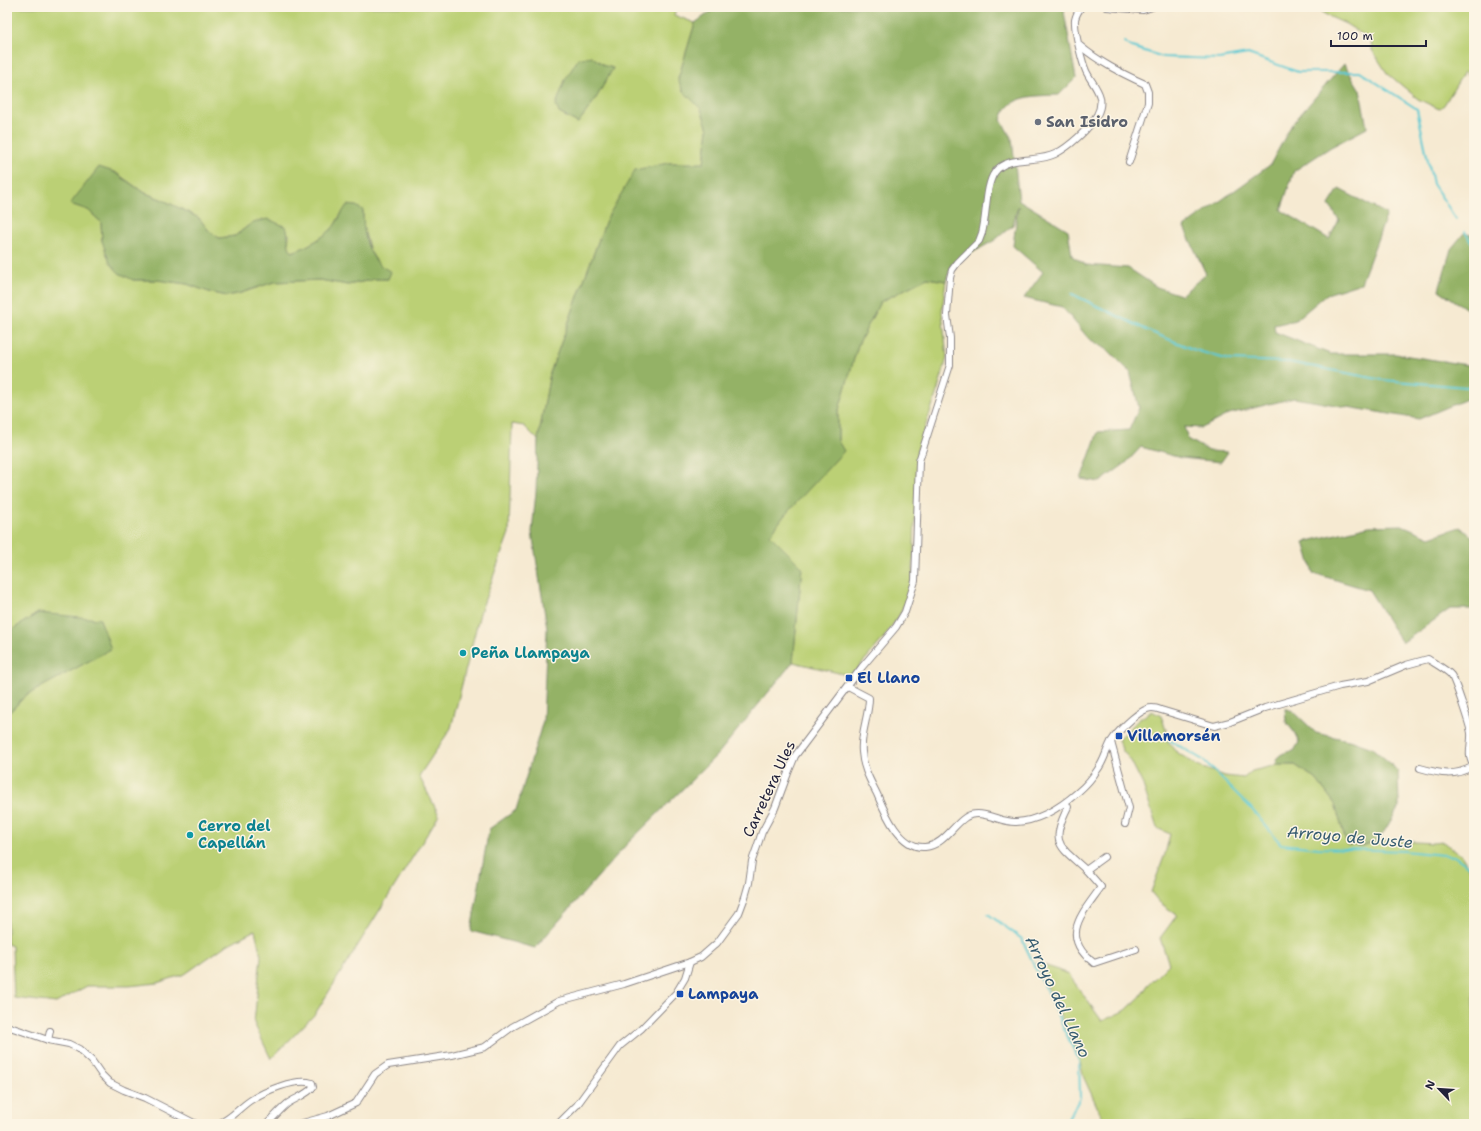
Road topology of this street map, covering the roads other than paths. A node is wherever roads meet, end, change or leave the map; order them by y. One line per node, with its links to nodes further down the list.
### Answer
1 (1081, 7): 4 (street, Carretera Ules)
2 (1107, 7): 3 (street)
3 (1152, 7)
4 (1079, 45): 5 (street); 6 (street, Carretera Ules)
5 (1129, 162)
6 (848, 687): 9 (street); 14 (street, Carretera Ules)
7 (1111, 742): 8 (street); 9 (street); 10 (street)
8 (1420, 768)
9 (1066, 803): 12 (street)
10 (1125, 824)
11 (1104, 857): 12 (street)
12 (1086, 870): 13 (street)
13 (1136, 949)
14 (690, 962): 21 (street, Carretera Ules); 22 (street)
15 (7, 1026): 17 (street)
16 (50, 1031): 17 (street)
17 (48, 1040): 18 (street)
18 (196, 1124)
19 (218, 1124): 20 (street)
20 (267, 1124)
21 (298, 1124)
22 (558, 1124)

